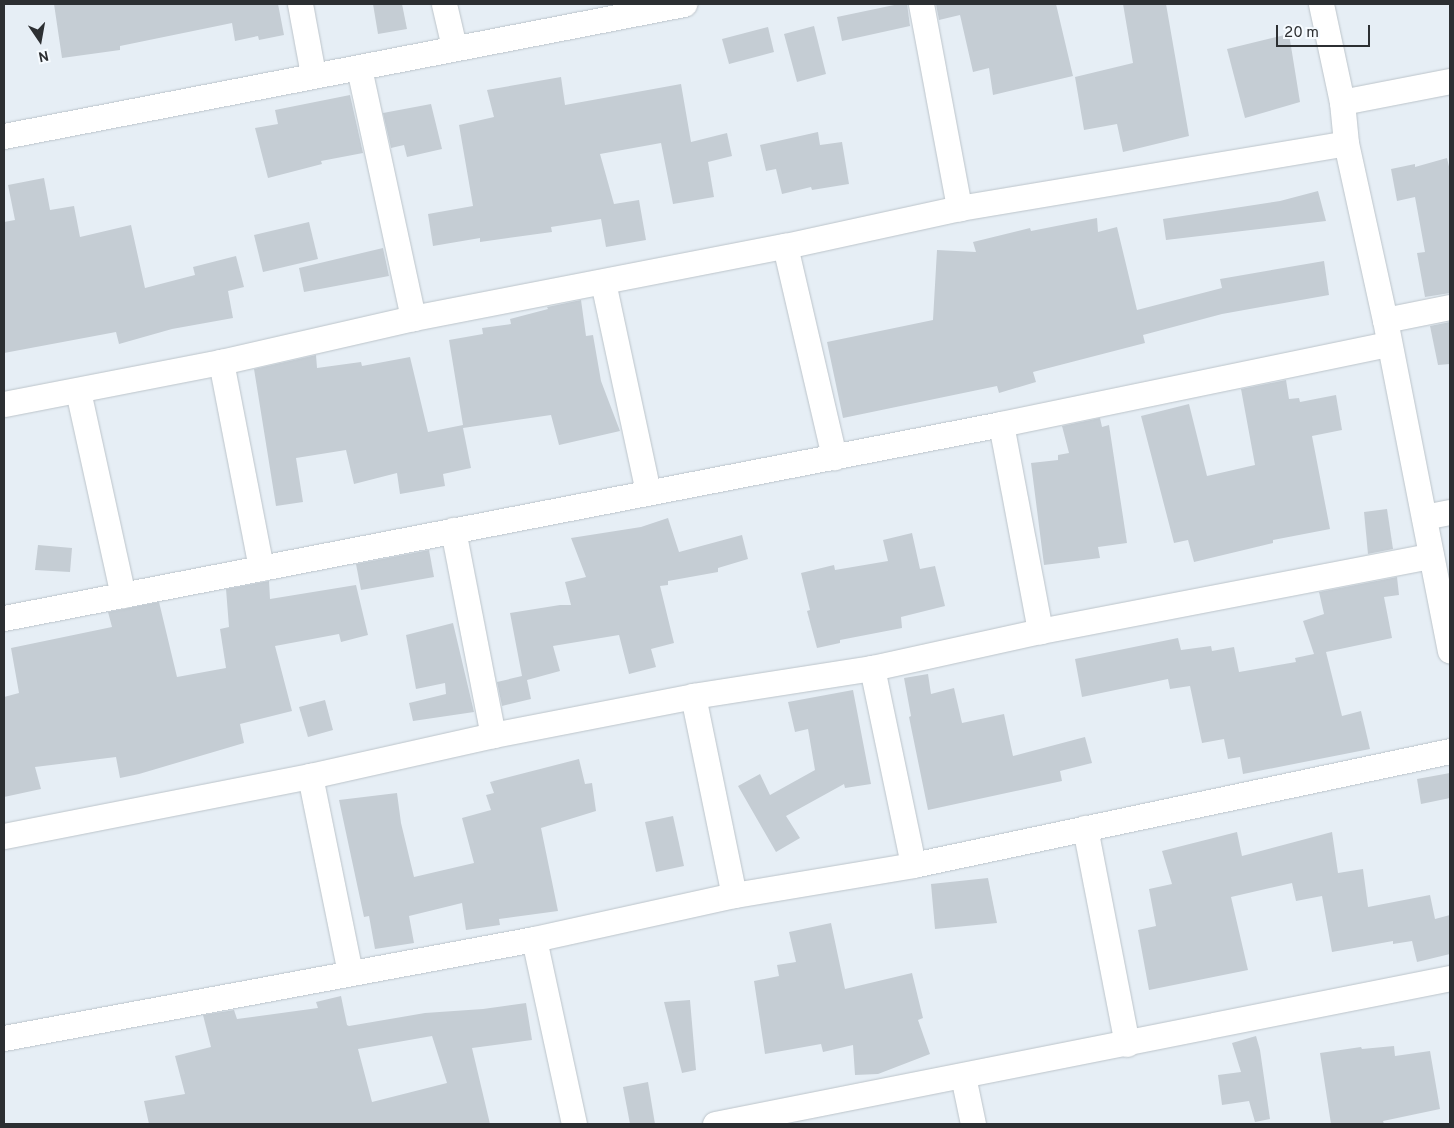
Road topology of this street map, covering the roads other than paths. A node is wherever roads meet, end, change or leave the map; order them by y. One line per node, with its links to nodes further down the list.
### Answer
1 (300, 4): 8 (street)
2 (444, 4): 6 (street)
3 (684, 4): 6 (street)
4 (921, 4): 13 (street)
5 (1321, 4): 10 (street)
6 (454, 47): 7 (street)
7 (359, 68): 8 (street); 17 (street)
8 (313, 74): 11 (street)
9 (1450, 81): 10 (street)
10 (1342, 102): 12 (street)
11 (4, 136)
12 (1346, 143): 13 (street); 18 (street)
13 (959, 208): 14 (street)
14 (785, 246): 15 (street); 24 (street)
15 (603, 282): 17 (street); 25 (street)
16 (1450, 307): 18 (street)
17 (414, 318): 20 (street)
18 (1385, 320): 19 (street)
19 (1389, 344): 23 (street); 27 (street)
20 (221, 362): 21 (street); 30 (street)
21 (78, 390): 22 (street); 31 (street)
22 (4, 404)
23 (1001, 424): 24 (street); 33 (street)
24 (834, 457): 25 (street)
25 (648, 492): 28 (street)
26 (1450, 512): 27 (street)
27 (1424, 517): 29 (street)
28 (454, 530): 30 (street); 37 (street)
29 (1431, 556): 33 (street); 34 (street)
30 (261, 568): 31 (street)
31 (123, 595): 32 (street)
32 (4, 618)
33 (1040, 631): 35 (street)
34 (1450, 651)
35 (872, 668): 36 (street); 42 (street)
36 (693, 696): 37 (street); 43 (street)
37 (493, 735): 39 (street)
38 (1450, 751): 40 (street)
39 (310, 776): 41 (street); 45 (street)
40 (1084, 828): 42 (street); 48 (street)
41 (4, 836)
42 (913, 865): 43 (street)
43 (734, 895): 44 (street)
44 (534, 939): 45 (street); 51 (street)
45 (350, 973): 47 (street)
46 (1450, 978): 48 (street)
47 (5, 1032)
48 (1127, 1044): 49 (street)
49 (963, 1076): 50 (street); 53 (street)
50 (778, 1118): 52 (street)
51 (574, 1124)
52 (716, 1124)
53 (973, 1124)

